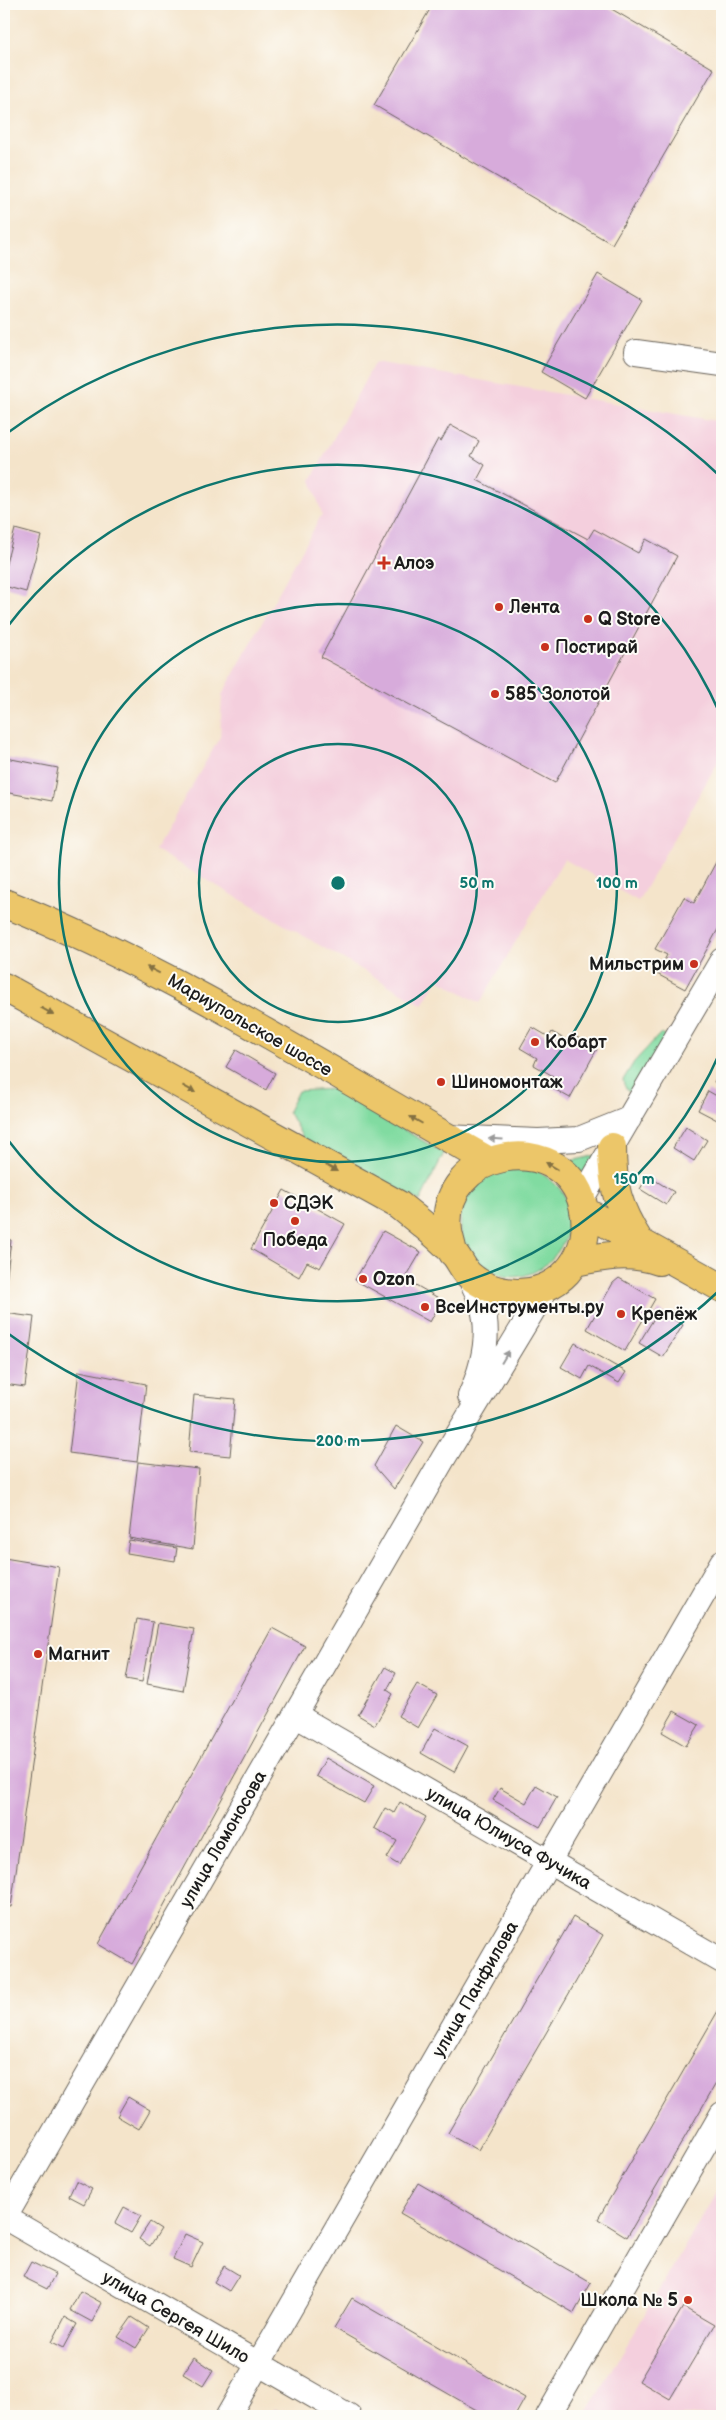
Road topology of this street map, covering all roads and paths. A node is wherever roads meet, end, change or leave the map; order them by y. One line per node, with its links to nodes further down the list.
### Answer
1 (636, 352): 2 (street)
2 (722, 364)
3 (4, 903): 7 (main road, Мариупольское шоссе, one-way to 3)
4 (722, 960): 6 (street)
5 (4, 987): 13 (main road, one-way to 13)
6 (628, 1119): 7 (street, one-way to 7); 8 (street)
7 (446, 1137): 9 (main road, Мариупольское шоссе)
8 (612, 1147): 10 (street); 11 (main road)
9 (489, 1161): 10 (main road, one-way to 9); 13 (main road)
10 (583, 1206): 11 (main road); 12 (main road)
11 (639, 1241): 14 (main road)
12 (575, 1262): 14 (main road); 15 (main road)
13 (461, 1263): 15 (main road); 16 (street, улица Ломоносова)
14 (720, 1286)
15 (547, 1287): 16 (street, улица Ломоносова, one-way to 15)
16 (444, 1459): 18 (street, улица Ломоносова)
17 (722, 1562): 19 (street, улица Панфилова)
18 (295, 1715): 19 (street, улица Юлиуса Фучика); 22 (street, улица Ломоносова)
19 (549, 1862): 20 (street, улица Юлиуса Фучика); 23 (street, улица Панфилова)
20 (722, 1961)
21 (722, 2114): 26 (street)
22 (4, 2218): 23 (street, улица Сергея Шило)
23 (258, 2364): 24 (street, улица Панфилова); 25 (street, улица Сергея Шило)
24 (228, 2416)
25 (348, 2416)
26 (548, 2416)

